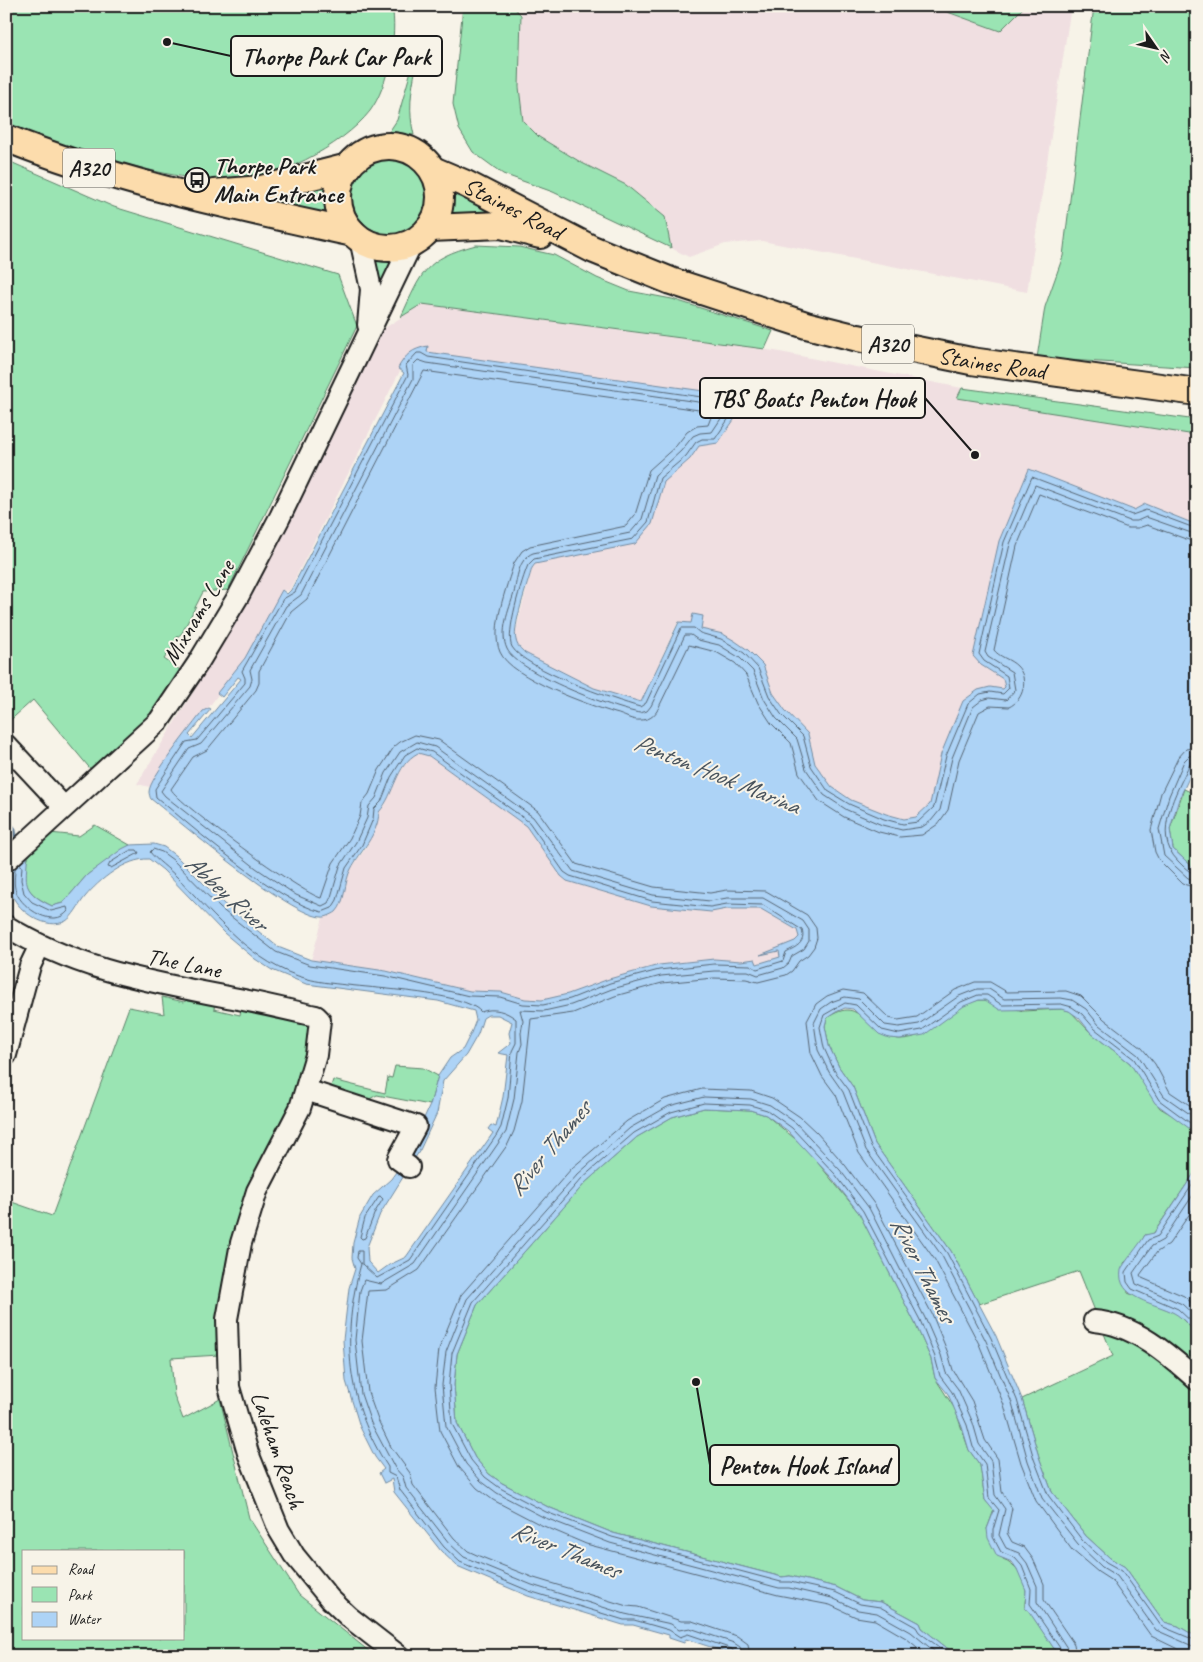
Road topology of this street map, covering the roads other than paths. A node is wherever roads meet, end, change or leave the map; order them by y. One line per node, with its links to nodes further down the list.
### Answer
1 (6, 138): 4 (main road, A320)
2 (348, 167): 3 (main road); 4 (main road, A320); 5 (main road)
3 (433, 170): 6 (main road); 7 (main road, Staines Road / A320)
4 (174, 192): 5 (main road, A320)
5 (356, 236): 6 (main road); 8 (street, Mixnams Lane)
6 (421, 236): 7 (main road, Staines Road / A320); 8 (street, Mixnams Lane)
7 (592, 249): 9 (main road, Staines Road / A320)
8 (366, 340): 11 (street, Mixnams Lane)
9 (1197, 392)
10 (6, 745): 11 (street)
11 (64, 808): 12 (street, Mixnams Lane)
12 (7, 860)
13 (6, 926): 14 (street, The Lane)
14 (40, 945): 15 (street, The Lane); 16 (street)
15 (320, 1020): 17 (street, Laleham Reach)
16 (6, 1055)
17 (306, 1090): 18 (street); 21 (street, Laleham Reach)
18 (406, 1165)
19 (1094, 1320): 20 (street)
20 (1197, 1380)
21 (399, 1656)

